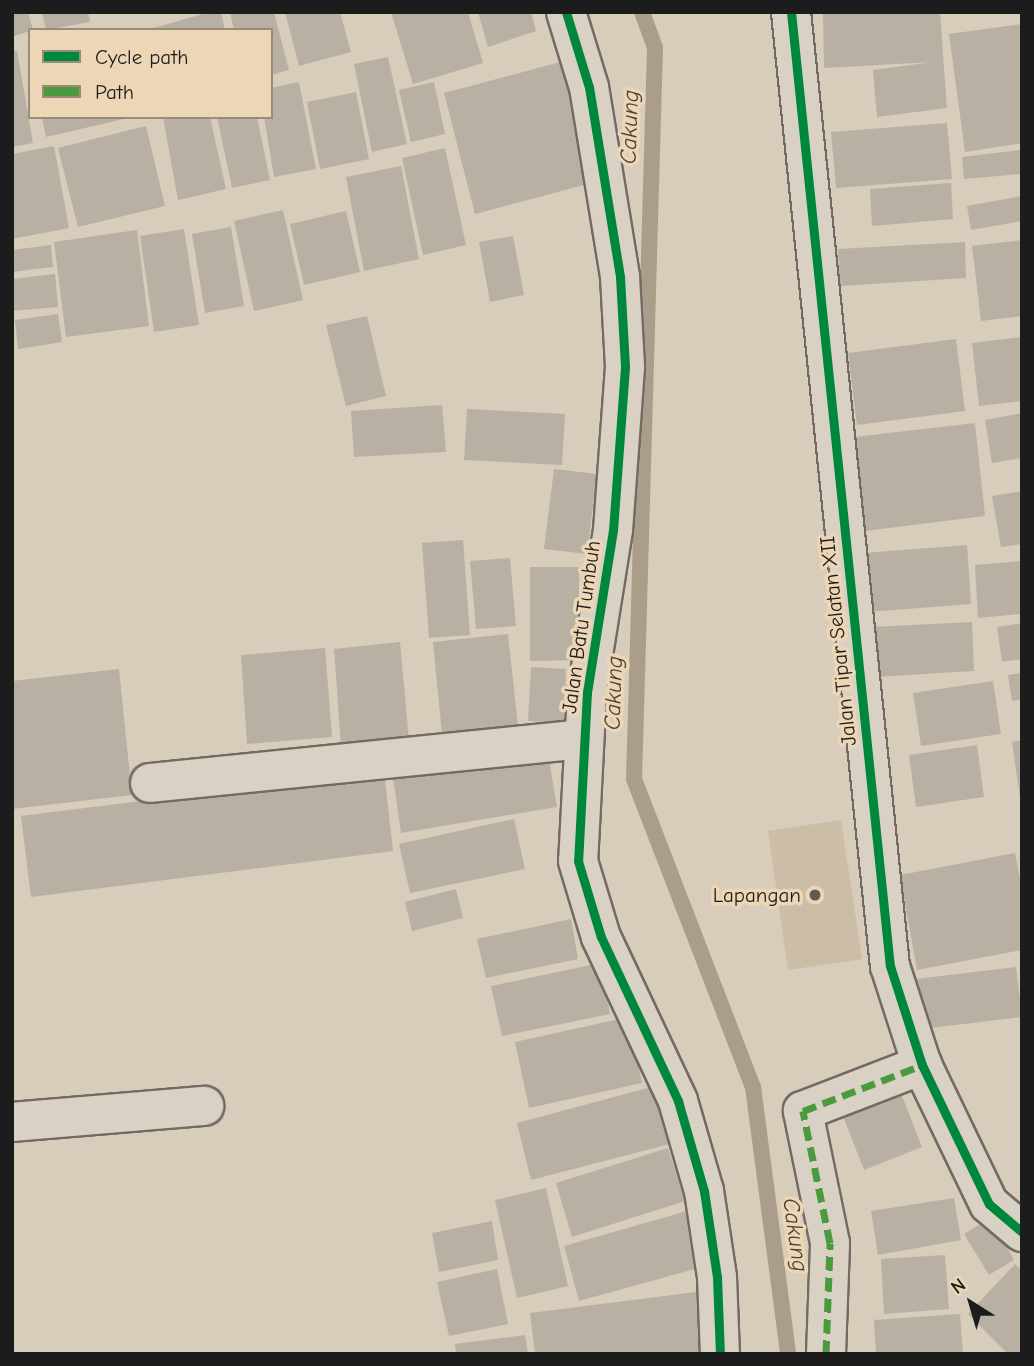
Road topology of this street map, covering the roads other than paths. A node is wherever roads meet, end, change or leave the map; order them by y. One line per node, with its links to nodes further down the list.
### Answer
1 (566, 12): 3 (street, Jalan Batu Tumbuh)
2 (791, 12): 5 (street, Jalan Tipar Selatan XII)
3 (583, 739): 4 (street); 9 (street, Jalan Batu Tumbuh)
4 (150, 783)
5 (922, 1065): 8 (street, Jalan Tipar Selatan XII); 10 (street)
6 (204, 1106): 7 (street)
7 (12, 1122)
8 (1022, 1232)
9 (720, 1354)
10 (826, 1354)

